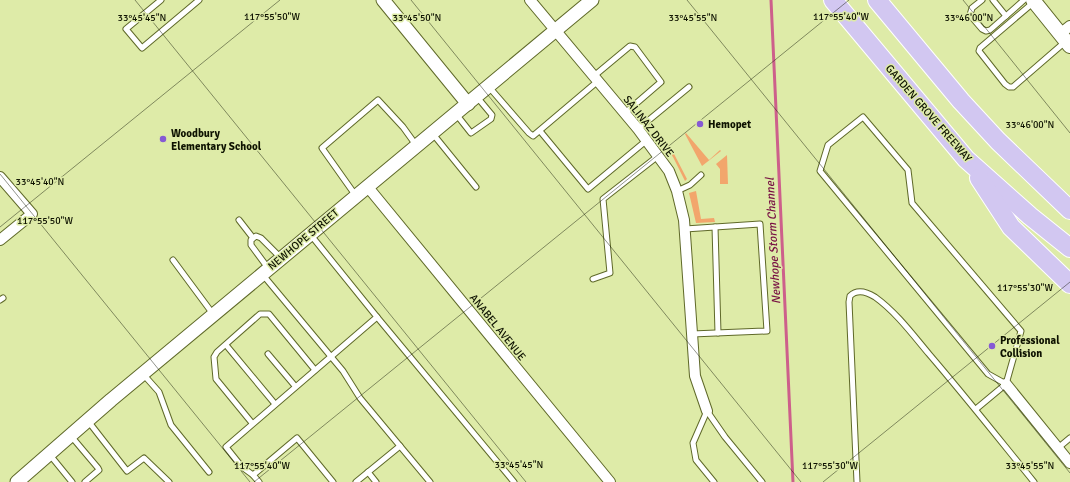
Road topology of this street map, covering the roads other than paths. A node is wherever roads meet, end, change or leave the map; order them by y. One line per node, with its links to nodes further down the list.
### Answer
1 (161, 0): 2 (lane)
2 (199, 0)
3 (383, 0): 17 (street)
4 (530, 0): 12 (street, SALINAZ DRIVE)
5 (592, 0): 12 (street, NEWHOPE STREET)
6 (833, 0): 26 (highway, GARDEN GROVE FREEWAY)
7 (877, 0): 33 (highway)
8 (982, 0): 11 (lane)
9 (993, 0): 11 (lane)
10 (1030, 1): 11 (lane); 13 (main road); 13 (lane)
11 (1006, 16)
12 (556, 31): 14 (street, SALINAZ DRIVE); 15 (street, NEWHOPE STREET)
13 (1067, 37)
14 (596, 79): 18 (street, SALINAZ DRIVE); 18 (lane); 21 (lane)
15 (489, 87): 17 (street, NEWHOPE STREET); 21 (lane)
16 (689, 87): 20 (lane)
17 (473, 101): 19 (street, NEWHOPE STREET); 19 (lane)
18 (625, 113): 20 (street, SALINAZ DRIVE)
19 (456, 114): 22 (street, NEWHOPE STREET)
20 (638, 129): 23 (street, SALINAZ DRIVE)
21 (540, 131): 23 (lane)
22 (432, 133): 24 (street, NEWHOPE STREET); 30 (lane)
23 (648, 140): 25 (street, SALINAZ DRIVE)
24 (417, 146): 29 (street, NEWHOPE STREET); 32 (lane)
25 (659, 155): 31 (street, SALINAZ DRIVE); 44 (lane)
26 (966, 159): 40 (highway, GARDEN GROVE FREEWAY); 45 (highway)
27 (701, 175): 31 (lane)
28 (0, 177): 39 (street)
29 (367, 186): 32 (street, NEWHOPE STREET); 81 (street, ANABEL AVENUE)
30 (476, 187)
31 (677, 191): 36 (street, SALINAZ DRIVE)
32 (356, 196): 37 (street, NEWHOPE STREET)
33 (1070, 210)
34 (239, 220): 38 (lane)
35 (714, 227): 36 (lane); 48 (lane); 48 (lane)
36 (685, 229): 49 (street, SALINAZ DRIVE)
37 (310, 234): 41 (street, NEWHOPE STREET); 47 (lane)
38 (253, 238): 41 (lane); 43 (lane)
39 (0, 240)
40 (1070, 248)
41 (281, 258): 43 (street, NEWHOPE STREET)
42 (173, 260): 46 (lane)
43 (265, 271): 46 (street, NEWHOPE STREET); 52 (lane)
44 (593, 279)
45 (1070, 284)
46 (213, 314): 54 (street, NEWHOPE STREET)
47 (377, 317): 52 (lane); 80 (lane)
48 (718, 333): 49 (lane)
49 (692, 334): 59 (street, SALINAZ DRIVE)
50 (226, 344): 53 (lane); 57 (lane); 61 (lane)
51 (268, 354): 56 (lane)
52 (330, 356): 53 (lane); 64 (lane)
53 (315, 370): 56 (lane)
54 (142, 374): 60 (street, NEWHOPE STREET); 68 (lane)
55 (1006, 384): 55 (lane); 58 (lane); 65 (street)
56 (295, 386): 57 (lane)
57 (275, 404): 61 (lane)
58 (976, 409): 84 (lane); 85 (lane)
59 (707, 412): 82 (lane); 83 (lane)
60 (87, 421): 62 (street, NEWHOPE STREET); 74 (lane)
61 (252, 423): 70 (lane)
62 (70, 435): 66 (street, NEWHOPE STREET); 73 (lane)
63 (1070, 438): 65 (lane)
64 (400, 446): 69 (lane); 79 (lane)
65 (1058, 448): 67 (street)
66 (49, 454): 71 (street, NEWHOPE STREET); 72 (lane)
67 (1070, 463)
68 (209, 472)
69 (368, 472): 77 (lane); 78 (lane)
70 (253, 475): 75 (lane); 76 (lane)
71 (17, 482)
72 (72, 482)
73 (85, 482)
74 (169, 482)
75 (259, 482)
76 (333, 482)
77 (356, 482)
78 (376, 482)
79 (430, 482)
80 (514, 482)
81 (610, 482)
82 (714, 482)
83 (762, 482)
84 (857, 482)
85 (1034, 482)

